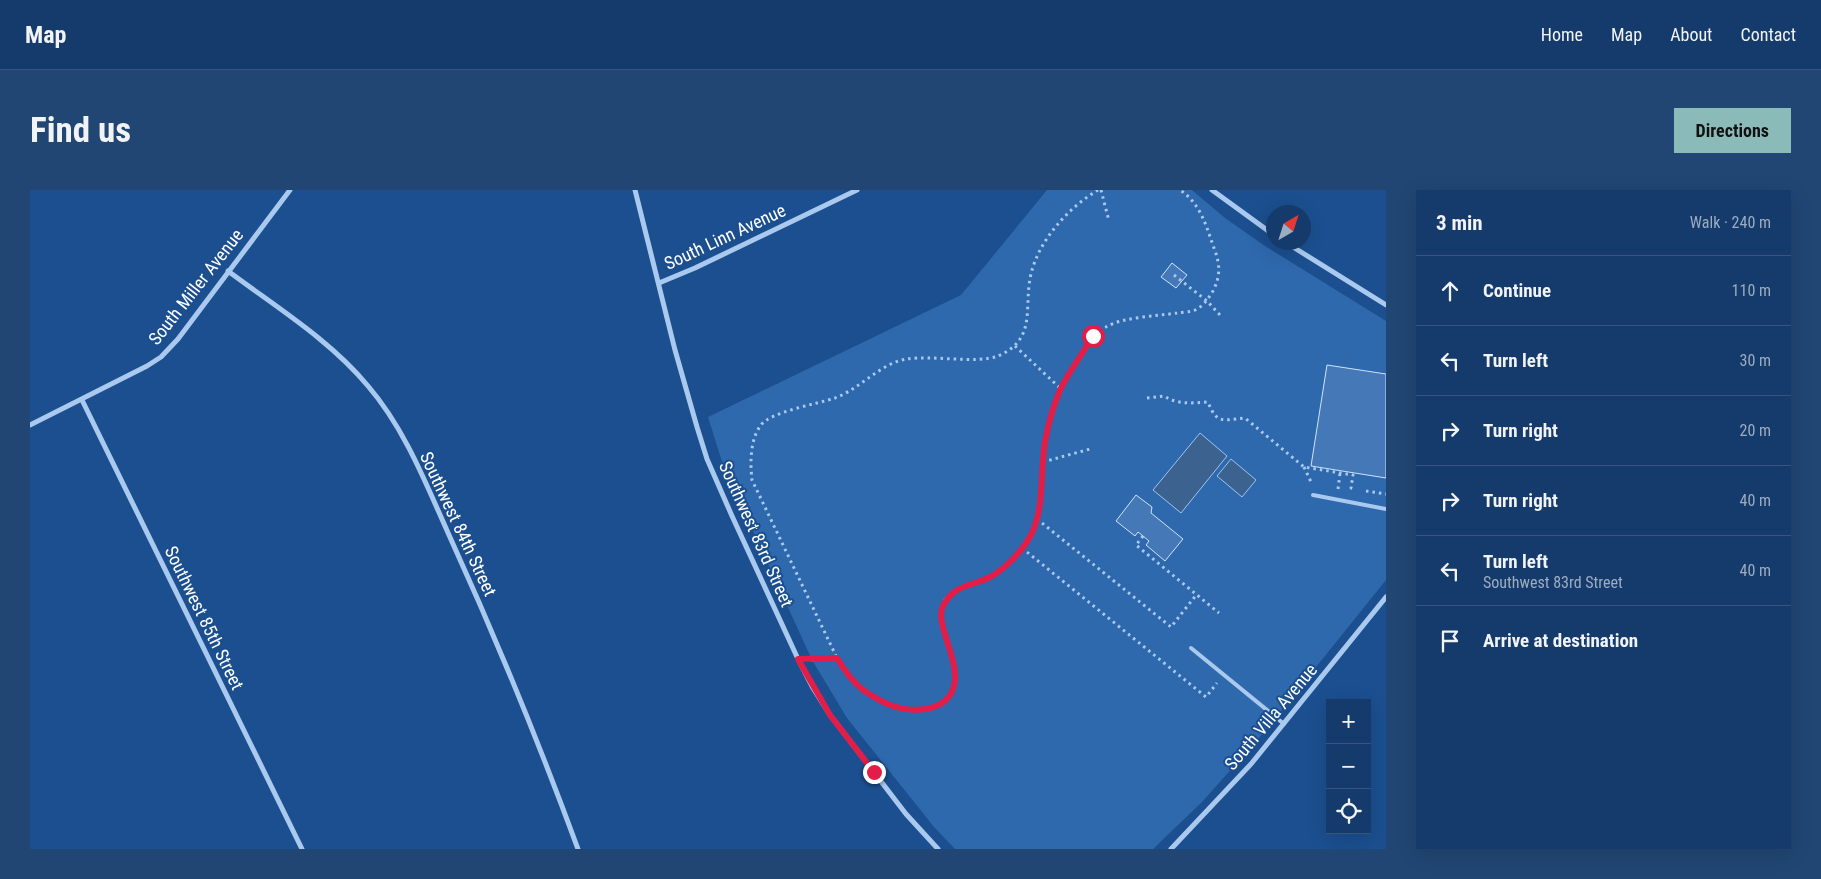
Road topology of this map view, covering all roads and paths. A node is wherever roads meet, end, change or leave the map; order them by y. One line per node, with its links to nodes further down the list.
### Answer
1 (290, 190): 12 (street, South Miller Avenue)
2 (636, 190): 14 (street, Southwest 83rd Street)
3 (857, 190): 14 (street, South Linn Avenue)
4 (1099, 190): 9 (path); 18 (path)
5 (1180, 190): 8 (path)
6 (1190, 190): 8 (path)
7 (1212, 190): 10 (street)
8 (1186, 194): 15 (path)
9 (1109, 221)
10 (1266, 228)
11 (1298, 250): 16 (street)
12 (228, 271): 21 (street, South Miller Avenue); 41 (street, Southwest 84th Street)
13 (1174, 275): 15 (path)
14 (659, 283): 37 (street, Southwest 83rd Street)
15 (1207, 301): 17 (path); 19 (path)
16 (1386, 305)
17 (1220, 314)
18 (1015, 346): 19 (path); 36 (path)
19 (1061, 389): 24 (path)
20 (1147, 398): 25 (path)
21 (82, 400): 22 (street, South Miller Avenue); 40 (street, Southwest 85th Street)
22 (30, 425)
23 (1090, 449): 24 (path)
24 (1043, 462): 29 (path)
25 (1304, 466): 26 (path); 27 (path)
26 (1386, 494)
27 (1313, 496): 28 (lane)
28 (1386, 509)
29 (1037, 519): 31 (path); 32 (path)
30 (1143, 536): 32 (path)
31 (1022, 548): 36 (path); 38 (path)
32 (1197, 594): 34 (path)
33 (1386, 597): 39 (street, South Villa Avenue)
34 (1219, 613)
35 (1191, 648): 38 (lane)
36 (837, 658): 37 (path)
37 (798, 659): 42 (street, Southwest 83rd Street)
38 (1224, 675): 39 (lane)
39 (1284, 724): 43 (street, South Villa Avenue)
40 (302, 849)
41 (578, 849)
42 (938, 849)
43 (1171, 849)

